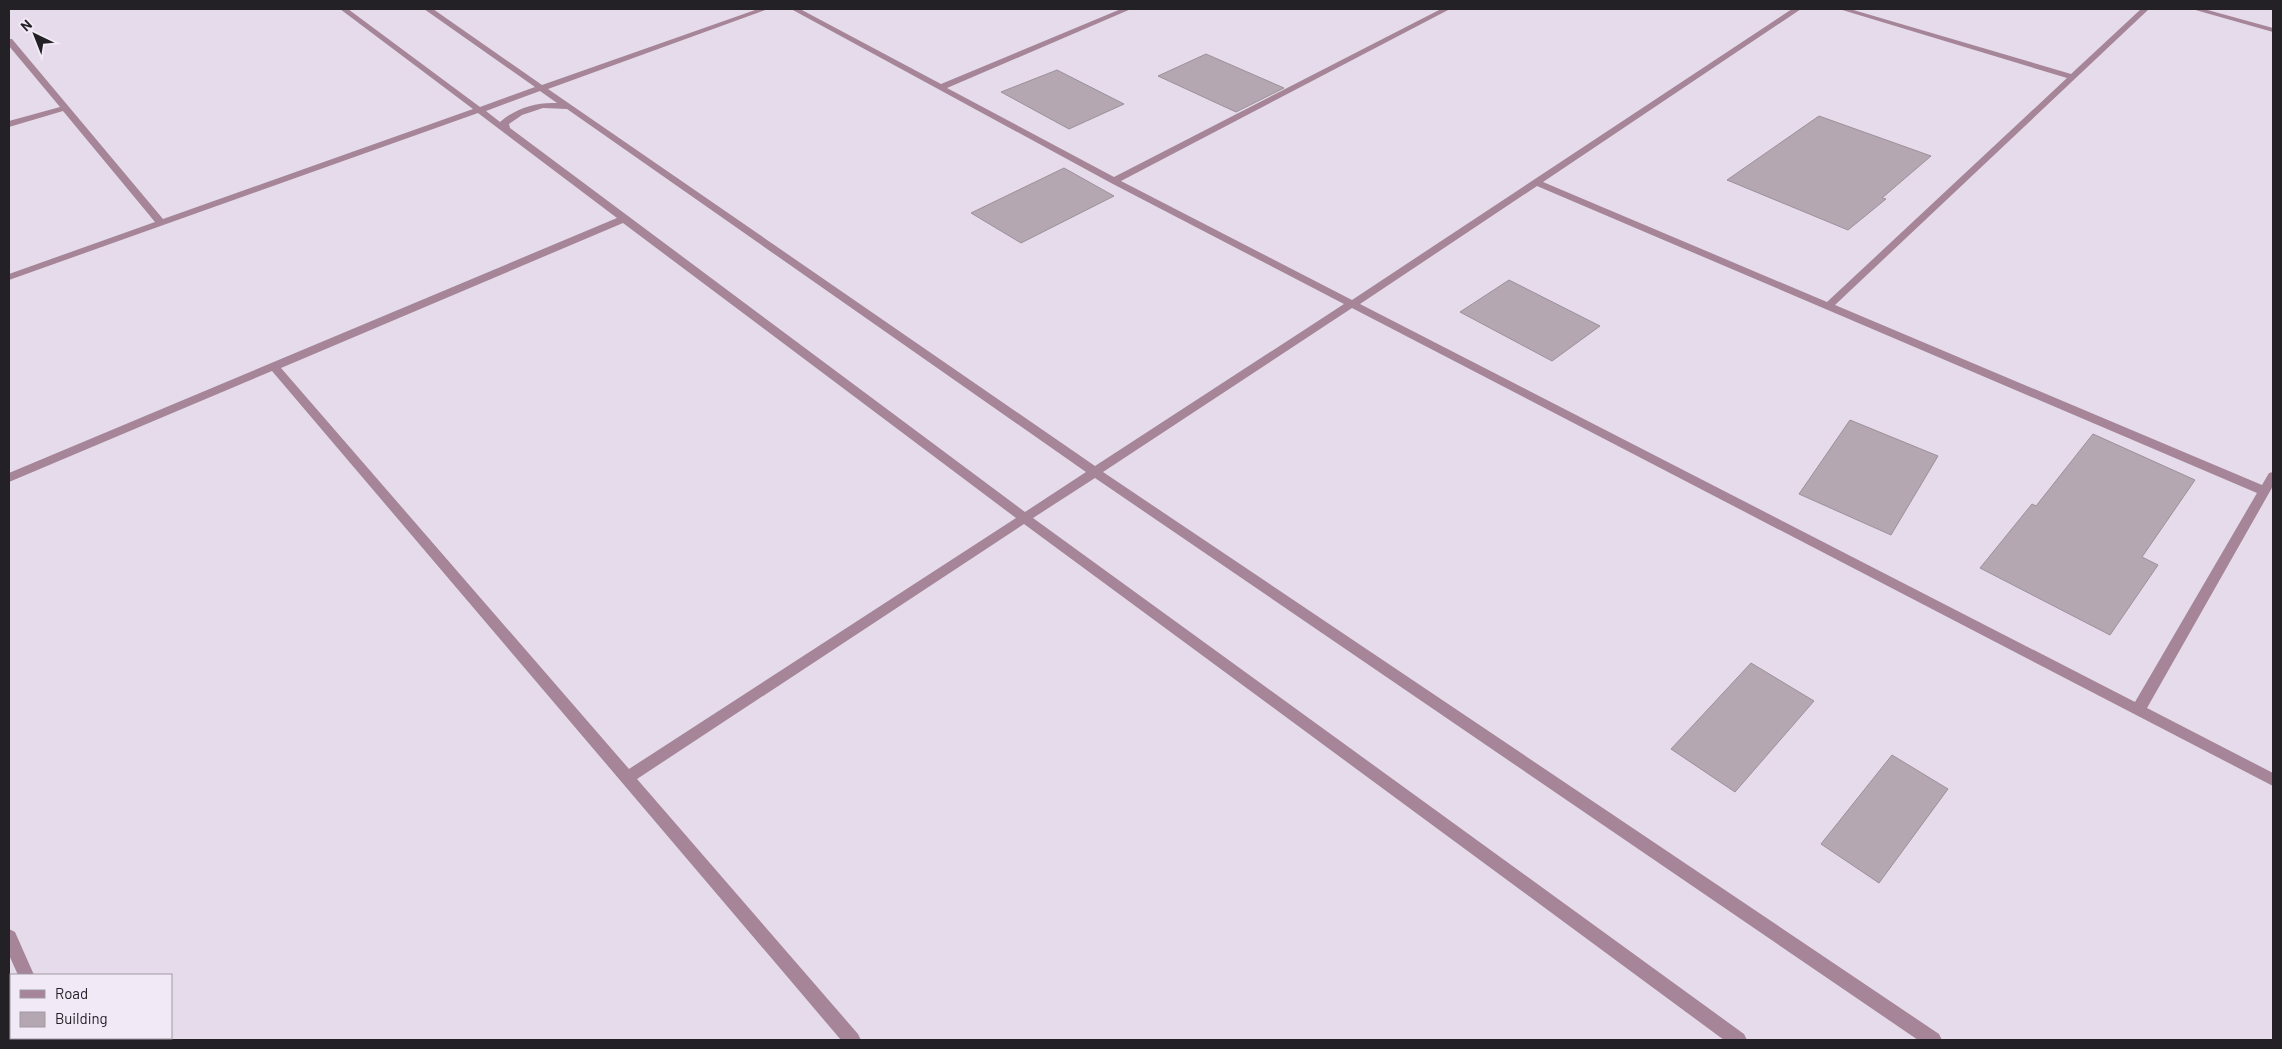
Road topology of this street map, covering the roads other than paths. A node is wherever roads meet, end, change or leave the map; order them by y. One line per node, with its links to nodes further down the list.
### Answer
1 (344, 9): 20 (street)
2 (428, 9): 14 (street)
3 (764, 9): 14 (street)
4 (796, 9): 15 (street)
5 (1127, 9): 15 (street)
6 (1446, 9): 23 (street)
7 (1797, 9): 24 (street)
8 (1843, 9): 13 (street)
9 (2145, 9): 13 (street)
10 (2196, 9): 11 (street)
11 (2273, 30)
12 (9, 41): 17 (street)
13 (2073, 78): 29 (street)
14 (541, 88): 16 (street); 18 (street)
15 (940, 88): 23 (street)
16 (504, 101): 19 (street); 20 (street)
17 (64, 108): 21 (street); 26 (street)
18 (569, 108): 19 (street); 31 (street)
19 (526, 109): 22 (street)
20 (480, 110): 22 (street); 26 (street)
21 (9, 124)
22 (514, 135): 25 (street)
23 (1114, 181): 28 (street)
24 (1536, 182): 28 (street); 29 (street)
25 (624, 219): 30 (street); 35 (street)
26 (161, 223): 27 (street)
27 (9, 277)
28 (1352, 304): 31 (street); 36 (street)
29 (1828, 306): 34 (street)
30 (274, 367): 33 (street); 37 (street)
31 (1093, 471): 35 (street); 43 (street)
32 (2273, 476): 34 (street)
33 (9, 478)
34 (2264, 491): 36 (street)
35 (1023, 517): 37 (street); 42 (street)
36 (2138, 710): 38 (street)
37 (627, 778): 41 (street)
38 (2273, 780)
39 (9, 936): 40 (street)
40 (26, 974)
41 (852, 1040)
42 (1738, 1040)
43 (1933, 1040)

